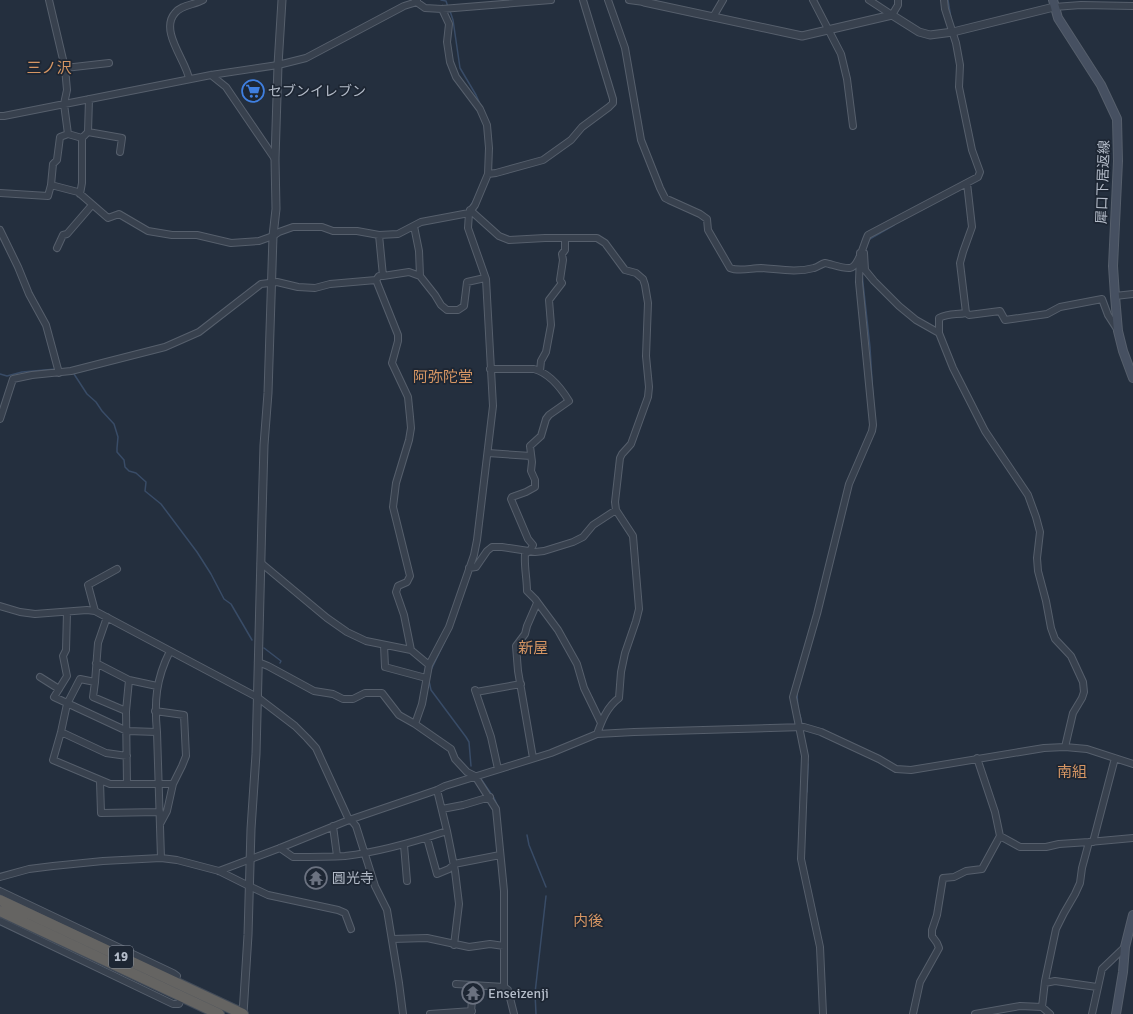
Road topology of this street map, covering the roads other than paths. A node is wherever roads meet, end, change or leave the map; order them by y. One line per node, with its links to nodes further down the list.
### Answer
1 (49, 0): 25 (street)
2 (203, 0): 27 (street)
3 (282, 0): 24 (street)
4 (551, 0): 18 (street)
5 (583, 0): 37 (street)
6 (608, 0): 50 (street)
7 (629, 0): 15 (street)
8 (723, 0): 20 (street)
9 (813, 0): 21 (street)
10 (869, 0): 19 (street)
11 (898, 0): 19 (street)
12 (944, 0): 22 (street)
13 (1131, 0): 17 (street)
14 (416, 1): 18 (street); 24 (street)
15 (643, 1): 20 (street)
16 (1054, 3): 17 (street); 22 (street); 57 (main road, 犀口下居返線)
17 (1130, 6)
18 (442, 9): 37 (street)
19 (892, 15): 21 (street); 22 (street)
20 (713, 17): 21 (street)
21 (828, 30): 31 (street)
22 (953, 32): 39 (street)
23 (109, 63): 25 (street)
24 (278, 65): 26 (street); 36 (street)
25 (65, 68): 29 (street)
26 (211, 75): 27 (street); 36 (street)
27 (189, 79): 28 (street)
28 (89, 99): 29 (street); 32 (street)
29 (64, 104): 30 (street); 33 (street)
30 (0, 116)
31 (853, 126)
32 (88, 132): 34 (street); 35 (street)
33 (68, 134): 34 (street); 38 (street)
34 (82, 138): 41 (street)
35 (120, 152)
36 (275, 159): 47 (street)
37 (488, 174): 43 (street)
38 (51, 185): 40 (street); 41 (street)
39 (967, 185): 50 (street); 58 (street)
40 (0, 193)
41 (80, 194): 42 (street)
42 (92, 205): 47 (street); 49 (street)
43 (469, 212): 44 (street); 48 (street); 53 (street)
44 (414, 226): 46 (street); 52 (street)
45 (0, 230): 63 (street)
46 (379, 235): 47 (street); 51 (street)
47 (272, 236): 55 (street)
48 (565, 238): 62 (street); 68 (street)
49 (57, 248)
50 (860, 253): 60 (street); 97 (street)
51 (382, 276): 52 (street); 54 (street)
52 (420, 276): 53 (street)
53 (485, 278): 61 (street)
54 (376, 280): 55 (street); 79 (street)
55 (271, 282): 63 (street); 70 (street)
56 (1133, 294): 57 (street)
57 (1115, 296): 59 (main road, 犀口下居返線)
58 (966, 313): 59 (street); 60 (street)
59 (1118, 331): 64 (main road, 犀口下居返線)
60 (939, 333): 102 (street)
61 (490, 369): 62 (street); 66 (street)
62 (540, 371): 67 (street)
63 (59, 373): 65 (street)
64 (1133, 378)
65 (0, 419)
66 (488, 454): 67 (street); 71 (street)
67 (531, 456): 69 (street)
68 (616, 510): 69 (street); 95 (street)
69 (530, 551): 71 (street); 73 (street)
70 (261, 563): 78 (street); 81 (street)
71 (469, 568): 83 (street)
72 (116, 570): 75 (street)
73 (537, 603): 88 (street); 95 (street)
74 (0, 606): 76 (street)
75 (94, 611): 76 (street); 77 (street)
76 (66, 612): 90 (street)
77 (107, 617): 80 (street); 82 (street)
78 (384, 645): 79 (street); 85 (street)
79 (411, 650): 83 (street)
80 (170, 651): 89 (street); 91 (street)
81 (258, 662): 91 (street); 96 (street)
82 (96, 663): 86 (street); 87 (street)
83 (429, 665): 85 (street)
84 (40, 677): 90 (street)
85 (426, 678): 96 (street)
86 (129, 680): 89 (street); 93 (street)
87 (95, 682): 92 (street); 93 (street)
88 (521, 684): 104 (street); 108 (street)
89 (157, 686): 94 (street)
90 (59, 689): 92 (street)
91 (257, 697): 118 (street); 132 (street)
92 (67, 704): 98 (street); 99 (street)
93 (126, 711): 98 (street)
94 (155, 711): 100 (street); 112 (street)
95 (601, 723): 101 (street)
96 (415, 724): 109 (street)
97 (802, 727): 101 (street); 105 (street); 161 (street)
98 (126, 731): 100 (street); 103 (street)
99 (61, 732): 103 (street); 110 (street)
100 (157, 732): 113 (street)
101 (597, 734): 104 (street)
102 (1065, 747): 105 (street); 106 (street)
103 (126, 756): 111 (street)
104 (533, 758): 108 (street)
105 (976, 758): 122 (street)
106 (1115, 758): 107 (street); 125 (street)
107 (1133, 764)
108 (498, 769): 109 (street)
109 (475, 776): 114 (street); 115 (street)
110 (100, 781): 111 (street); 117 (street)
111 (127, 784): 113 (street)
112 (173, 784): 113 (street); 119 (street)
113 (159, 785): 117 (street)
114 (437, 790): 116 (street); 118 (street)
115 (490, 798): 116 (street); 129 (street)
116 (442, 809): 121 (street)
117 (160, 812): 119 (street)
118 (348, 820): 120 (street); 128 (street)
119 (160, 826): 131 (street)
120 (333, 826): 127 (street); 130 (street)
121 (448, 831): 123 (street); 133 (street)
122 (1000, 836): 125 (street); 162 (street)
123 (427, 838): 126 (street); 133 (street)
124 (1133, 838): 125 (street)
125 (1091, 842): 149 (street)
126 (404, 845): 128 (street); 136 (street)
127 (280, 848): 130 (street); 132 (street)
128 (365, 853): 130 (street); 145 (street)
129 (500, 855): 133 (street); 147 (street)
130 (337, 856)
131 (161, 858): 134 (street); 135 (street)
132 (250, 858): 134 (street); 137 (street)
133 (454, 864): 146 (street)
134 (219, 871): 137 (street)
135 (0, 877)
136 (407, 881)
137 (249, 886): 144 (street); 157 (street)
138 (0, 891): 142 (street)
139 (0, 900): 142 (highway, 19)
140 (0, 912): 142 (highway, 19)
141 (1133, 915): 148 (main road)
142 (30, 920): 143 (street); 156 (highway, 19); 157 (highway, 19)
143 (0, 921)
144 (351, 928)
145 (392, 939): 146 (street); 158 (street)
146 (454, 945): 147 (street)
147 (504, 946): 152 (street)
148 (1128, 946): 153 (street); 166 (main road)
149 (1045, 983): 153 (street); 154 (street)
150 (456, 984): 151 (street)
151 (473, 985): 152 (street); 155 (street)
152 (504, 987): 160 (street)
153 (1097, 987): 165 (street)
154 (1042, 1007): 163 (street); 164 (street)
155 (471, 1012): 159 (street)
156 (219, 1014)
157 (243, 1014)
158 (403, 1014)
159 (430, 1014)
160 (514, 1014)
161 (823, 1014)
162 (913, 1014)
163 (975, 1014)
164 (1050, 1014)
165 (1092, 1014)
166 (1116, 1014)

